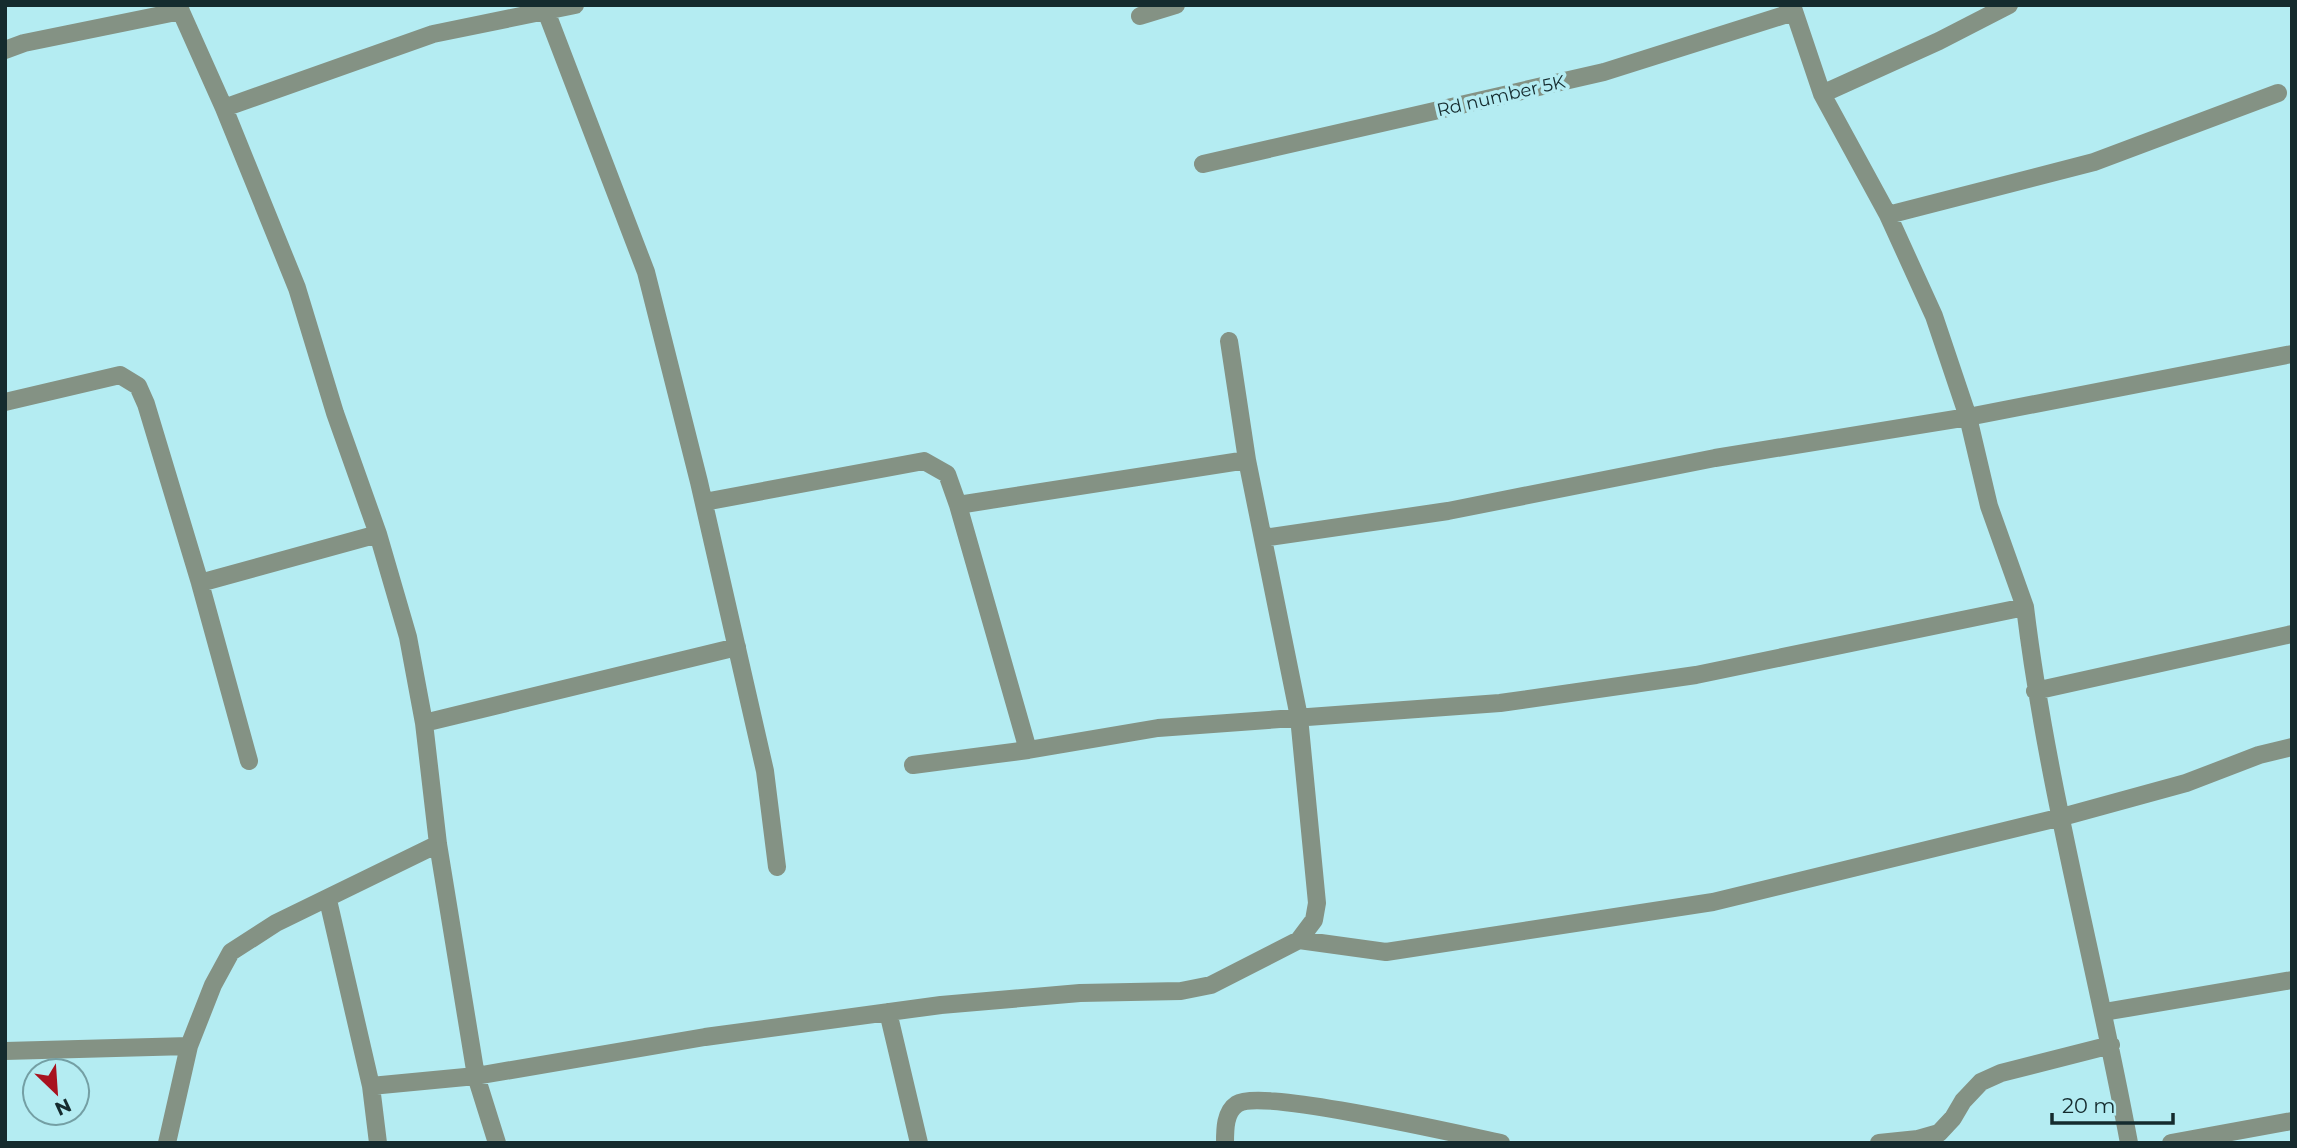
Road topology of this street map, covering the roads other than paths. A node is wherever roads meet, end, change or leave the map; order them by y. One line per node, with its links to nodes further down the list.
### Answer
1 (575, 5): 6 (street)
2 (1176, 5): 7 (street)
3 (2009, 5): 10 (street)
4 (180, 8): 8 (street); 11 (street)
5 (1793, 8): 10 (street); 12 (street, Rd number 5K)
6 (546, 11): 11 (street); 19 (street)
7 (1140, 16)
8 (5, 50)
9 (2278, 93): 13 (street)
10 (1822, 94): 13 (street)
11 (224, 108): 21 (street)
12 (1203, 164)
13 (1888, 215): 17 (street)
14 (1229, 341): 18 (street)
15 (2292, 354): 17 (street)
16 (6, 407): 23 (street)
17 (1968, 417): 22 (street); 24 (street)
18 (1247, 460): 20 (street); 22 (street)
19 (704, 502): 20 (street); 26 (street)
20 (958, 505): 31 (street)
21 (378, 534): 23 (street); 29 (street)
22 (1263, 538): 28 (street)
23 (200, 583): 32 (street)
24 (2025, 607): 27 (street); 28 (street)
25 (2292, 634): 27 (street)
26 (737, 648): 29 (street); 36 (street)
27 (2035, 691): 34 (street)
28 (1299, 717): 31 (street); 38 (street)
29 (424, 723): 35 (street)
30 (2292, 747): 34 (street)
31 (1028, 750): 33 (street)
32 (249, 761)
33 (913, 765)
34 (2062, 817): 38 (street); 41 (street)
35 (438, 844): 37 (street); 45 (street)
36 (777, 867)
37 (328, 900): 43 (street); 46 (street)
38 (1299, 940): 40 (street)
39 (2292, 980): 41 (street)
40 (888, 1012): 45 (street); 51 (street)
41 (2104, 1012): 42 (street)
42 (2111, 1045): 54 (street); 55 (street)
43 (189, 1046): 44 (street); 48 (street)
44 (5, 1051)
45 (475, 1076): 46 (street); 50 (street)
46 (371, 1086): 49 (street)
47 (2292, 1121): 56 (street)
48 (167, 1143)
49 (378, 1143)
50 (497, 1143)
51 (919, 1143)
52 (1225, 1143): 53 (street)
53 (1501, 1143)
54 (1879, 1143)
55 (2130, 1143)
56 (2171, 1143)

